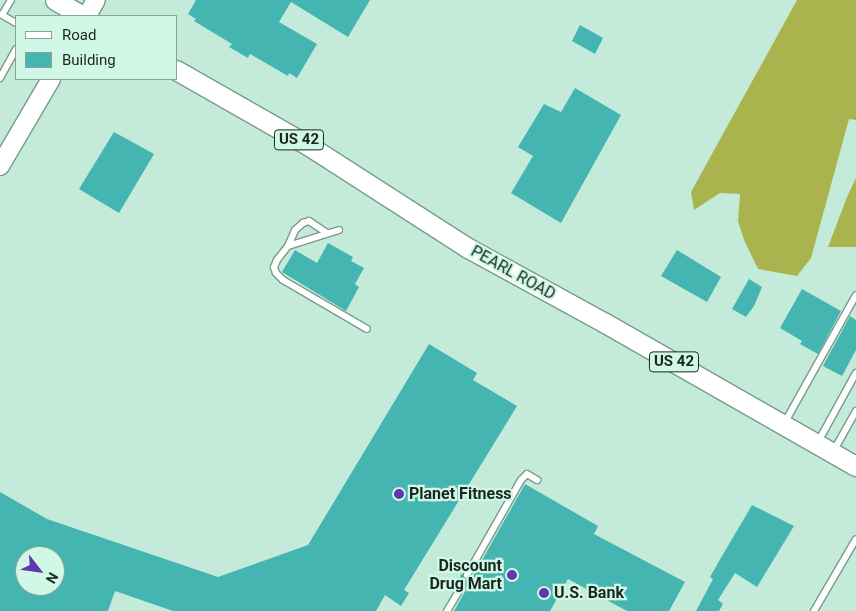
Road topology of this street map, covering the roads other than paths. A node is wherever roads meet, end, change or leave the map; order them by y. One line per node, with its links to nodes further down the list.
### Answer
1 (11, 0): 6 (lane)
2 (55, 0): 4 (main road)
3 (96, 0): 5 (street)
4 (81, 15)
5 (88, 15)
6 (1, 16): 7 (lane)
7 (15, 23)
8 (15, 51): 10 (lane)
9 (178, 71): 20 (main road, PEARL ROAD / US 42)
10 (0, 78)
11 (49, 80): 12 (street)
12 (0, 166)
13 (339, 230): 14 (lane)
14 (327, 233): 15 (lane); 15 (lane)
15 (288, 246): 17 (lane)
16 (856, 294): 20 (lane)
17 (368, 330)
18 (856, 374): 21 (lane)
19 (856, 411): 21 (lane)
20 (784, 424): 21 (main road, PEARL ROAD / US 42)
21 (825, 448): 22 (main road, PEARL ROAD / US 42)
22 (856, 466)
23 (537, 480): 25 (lane)
24 (856, 539): 28 (lane)
25 (467, 575)
26 (462, 586): 27 (lane)
27 (448, 611)
28 (814, 611)

